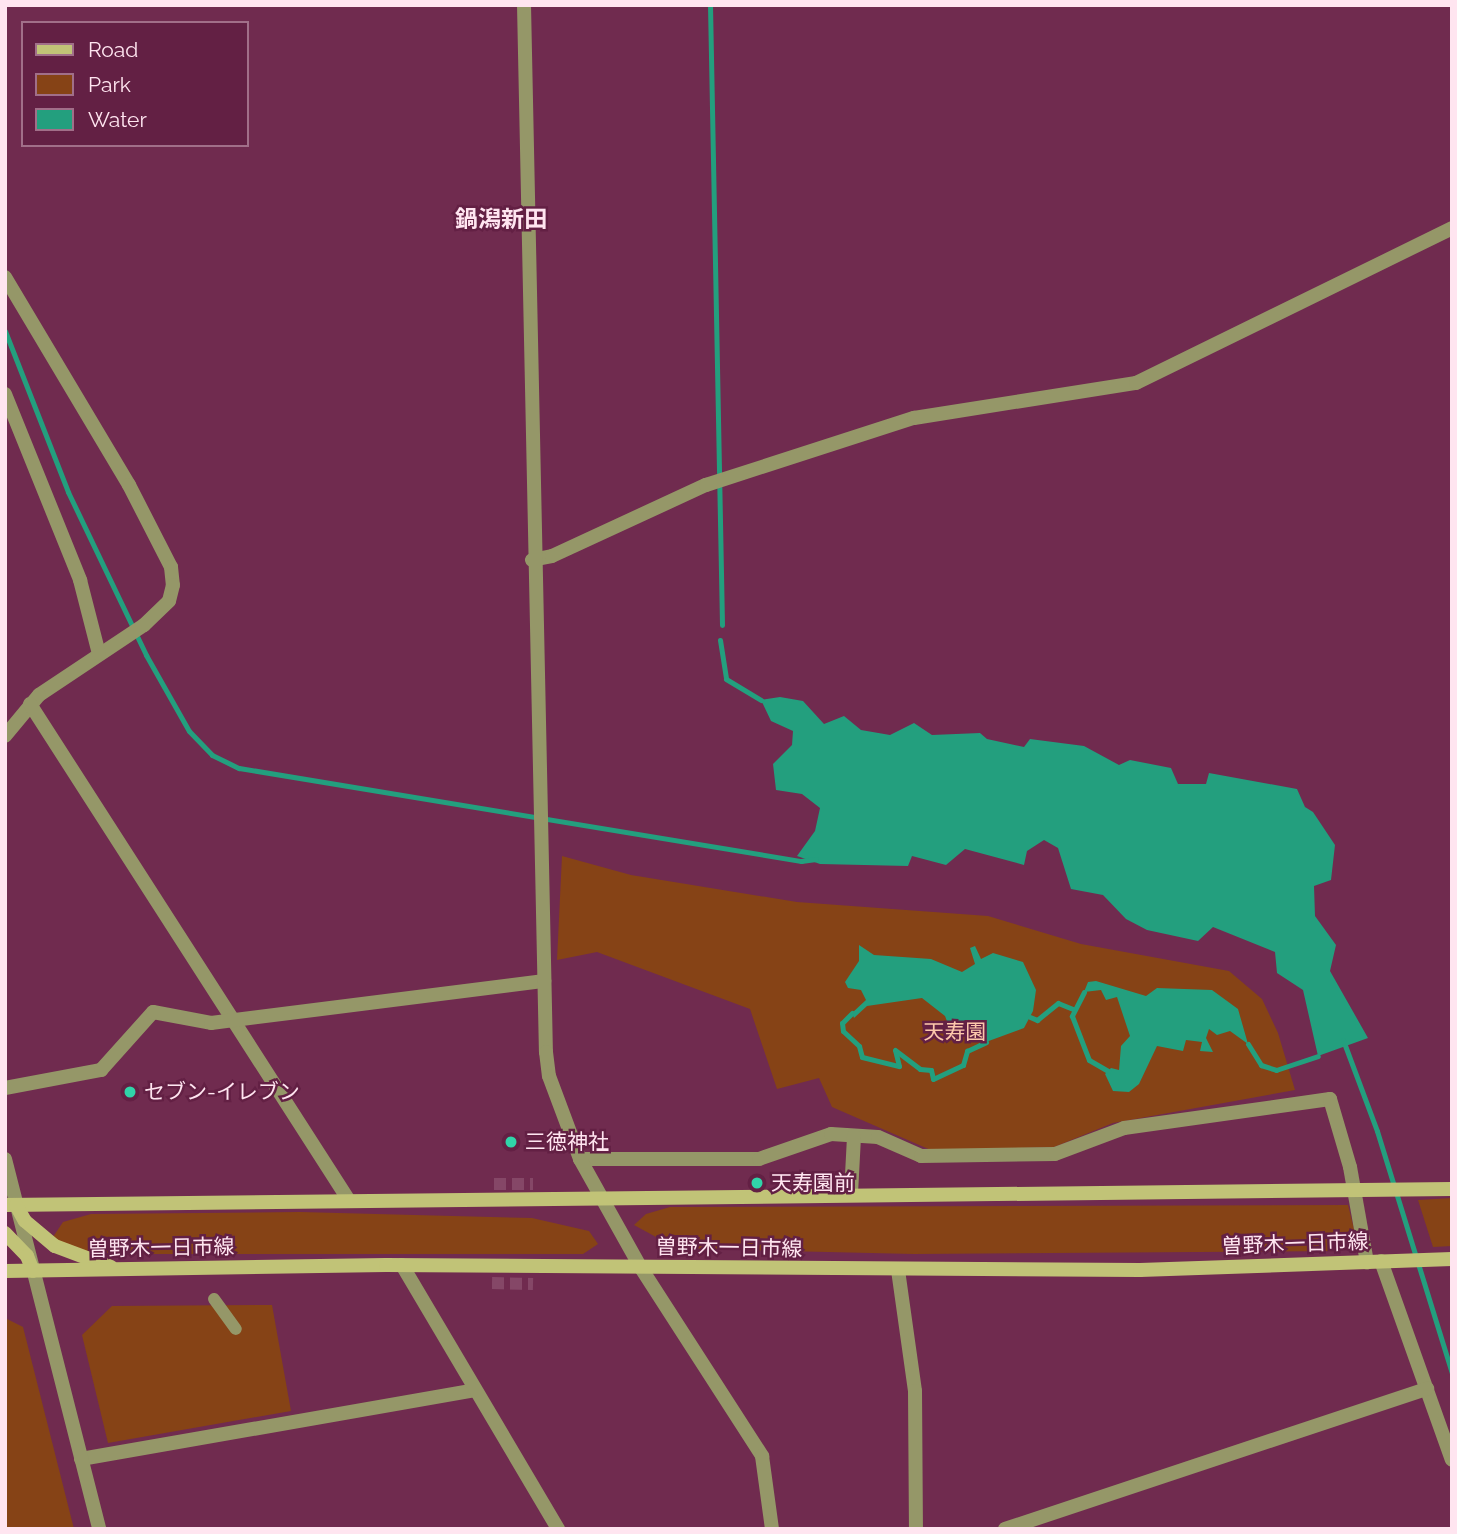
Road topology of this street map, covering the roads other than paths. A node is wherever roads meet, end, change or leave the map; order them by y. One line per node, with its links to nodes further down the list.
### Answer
1 (524, 5): 5 (street)
2 (1452, 228): 5 (street)
3 (5, 277): 6 (street)
4 (5, 394): 6 (street)
5 (533, 559): 9 (street)
6 (102, 652): 7 (street)
7 (30, 704): 8 (street); 10 (street)
8 (5, 736)
9 (544, 981): 10 (street); 14 (street)
10 (233, 1019): 11 (street); 18 (street)
11 (5, 1088)
12 (854, 1136): 14 (street); 16 (street); 17 (street)
13 (5, 1159): 20 (street)
14 (580, 1159): 19 (street)
15 (1452, 1189): 16 (main road)
16 (1363, 1192): 17 (main road); 23 (street)
17 (851, 1194): 19 (main road)
18 (348, 1199): 19 (main road); 20 (main road)
19 (599, 1199): 25 (street)
20 (10, 1205): 26 (main road); 29 (street)
21 (5, 1233): 29 (main road)
22 (1446, 1259): 23 (main road, 曽野木一日市線)
23 (1380, 1262): 27 (main road, 曽野木一日市線); 32 (street)
24 (402, 1265): 25 (main road, 曽野木一日市線); 26 (main road, 曽野木一日市線); 33 (street)
25 (641, 1268): 27 (main road, 曽野木一日市線); 38 (street)
26 (119, 1270): 29 (main road, 曽野木一日市線)
27 (898, 1270): 39 (street)
28 (5, 1271): 29 (main road, 曽野木一日市線)
29 (33, 1271): 34 (street)
30 (214, 1299): 31 (street)
31 (236, 1329)
32 (1427, 1389): 35 (street); 40 (street)
33 (475, 1390): 34 (street); 37 (street)
34 (81, 1459): 36 (street)
35 (1452, 1460)
36 (99, 1529)
37 (558, 1529)
38 (772, 1529)
39 (916, 1529)
40 (1005, 1529)

